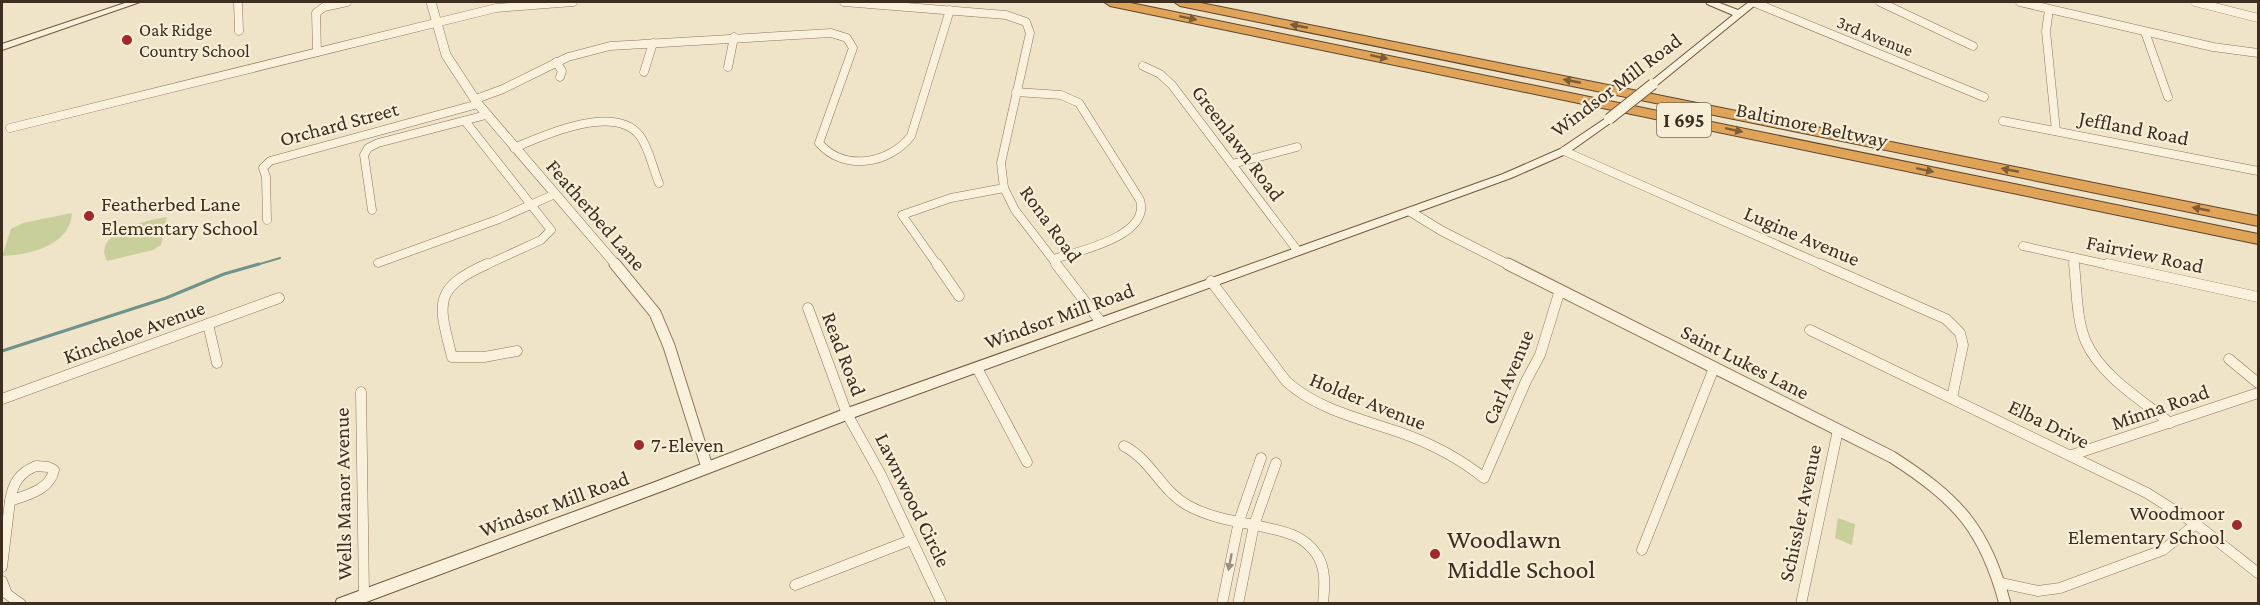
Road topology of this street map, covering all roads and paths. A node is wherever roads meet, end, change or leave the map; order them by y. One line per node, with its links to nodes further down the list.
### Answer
1 (238, 2): 19 (street)
2 (347, 2): 25 (street)
3 (431, 2): 18 (street, Featherbed Lane)
4 (573, 2): 18 (street)
5 (844, 2): 14 (street)
6 (1110, 2): 56 (highway, Baltimore Beltway / I 695, one-way to 56)
7 (1179, 2): 55 (highway, Baltimore Beltway / I 695, one-way to 7)
8 (1710, 2): 16 (main road)
9 (1754, 2): 16 (main road, Windsor Mill Road); 35 (street, 3rd Avenue)
10 (1880, 2): 23 (street)
11 (2020, 2): 15 (street)
12 (2195, 2): 17 (street)
13 (127, 3): 24 (main road)
14 (950, 10): 21 (street, Orchard Street); 34 (street, Rona Road)
15 (2049, 10): 20 (street); 42 (street)
16 (1739, 14): 45 (main road, Windsor Mill Road, bridge)
17 (2259, 18)
18 (436, 23): 25 (street); 37 (street, Featherbed Lane)
19 (239, 31)
20 (2145, 32): 26 (street); 36 (street)
21 (734, 37): 22 (street, Orchard Street); 31 (street)
22 (653, 43): 29 (street, Orchard Street); 32 (street)
23 (1973, 45)
24 (2, 47)
25 (317, 52): 41 (street)
26 (2249, 53): 27 (street); 28 (street)
27 (2259, 53)
28 (2259, 60)
29 (556, 62): 33 (street); 37 (street, Orchard Street)
30 (1143, 66): 46 (street, Greenlawn Road)
31 (728, 67)
32 (644, 72)
33 (560, 78)
34 (1016, 92): 49 (street, Rona Road); 60 (street)
35 (1984, 97)
36 (2168, 97)
37 (477, 102): 38 (street, Featherbed Lane); 54 (street, Orchard Street)
38 (486, 115): 40 (street); 44 (street, Featherbed Lane)
39 (2003, 121): 42 (street, Jeffland Road)
40 (465, 122): 51 (street); 52 (street)
41 (10, 128)
42 (2056, 131): 47 (street, Jeffland Road)
43 (1297, 147): 46 (street)
44 (514, 148): 48 (street); 50 (street, Featherbed Lane)
45 (1564, 152): 53 (main road, Windsor Mill Road); 79 (street, Lugine Avenue)
46 (1232, 164): 58 (street, Greenlawn Road)
47 (2259, 171)
48 (659, 183)
49 (1004, 188): 60 (street, Rona Road); 64 (street)
50 (555, 195): 51 (street); 89 (street, Featherbed Lane)
51 (530, 206): 61 (street); 71 (street)
52 (372, 210)
53 (1411, 212): 58 (main road, Windsor Mill Road); 63 (street, Saint Lukes Lane)
54 (267, 220)
55 (2259, 221)
56 (2259, 239)
57 (2023, 246): 59 (street, Fairview Road)
58 (1297, 250): 62 (main road, Windsor Mill Road)
59 (2073, 257): 65 (street, Fairview Road); 82 (street)
60 (1054, 259): 68 (street, Rona Road)
61 (378, 263)
62 (1211, 281): 68 (main road, Windsor Mill Road); 90 (street, Holder Avenue)
63 (1560, 290): 75 (street, Saint Lukes Lane); 90 (street, Carl Avenue)
64 (959, 296)
65 (2259, 297)
66 (279, 298): 69 (street, Kincheloe Avenue)
67 (808, 308): 81 (street, Read Road)
68 (1100, 321): 74 (main road, Windsor Mill Road)
69 (208, 324): 73 (street); 80 (street, Kincheloe Avenue)
70 (1810, 330): 79 (street, Elba Drive)
71 (517, 351)
72 (2229, 359): 76 (street)
73 (217, 363)
74 (977, 368): 81 (main road, Windsor Mill Road); 87 (street)
75 (1714, 368): 83 (street, Saint Lukes Lane); 96 (street)
76 (2259, 383)
77 (361, 392): 102 (street, Wells Manor Avenue)
78 (2259, 393): 82 (street, Minna Road)
79 (1952, 398): 85 (street, Elba Drive)
80 (2, 399)
81 (847, 414): 89 (main road, Windsor Mill Road); 95 (street, Lawnwood Circle)
82 (2170, 423): 85 (street, Minna Road)
83 (1838, 430): 100 (street, Saint Lukes Lane); 109 (street, Schissler Avenue)
84 (1124, 446): 92 (street)
85 (2072, 455): 94 (street, Elba Drive)
86 (1261, 458): 92 (street)
87 (1027, 462)
88 (1276, 464): 93 (street)
89 (707, 467): 102 (main road, Windsor Mill Road)
90 (1484, 477)
91 (10, 501): 97 (street)
92 (1239, 521): 93 (street); 106 (street, one-way to 106)
93 (1254, 525): 107 (street); 108 (street)
94 (2196, 525): 98 (street, Elba Drive); 100 (street)
95 (911, 540): 101 (street); 105 (street, Lawnwood Circle)
96 (1642, 550)
97 (2, 567)
98 (2259, 573)
99 (2, 581): 103 (street)
100 (2001, 583): 110 (street, Saint Lukes Lane)
101 (795, 585)
102 (364, 595): 104 (main road, Windsor Mill Road)
103 (21, 603)
104 (342, 603)
105 (942, 603)
106 (1222, 603)
107 (1239, 603)
108 (1323, 603)
109 (1800, 603)
110 (2005, 603)

